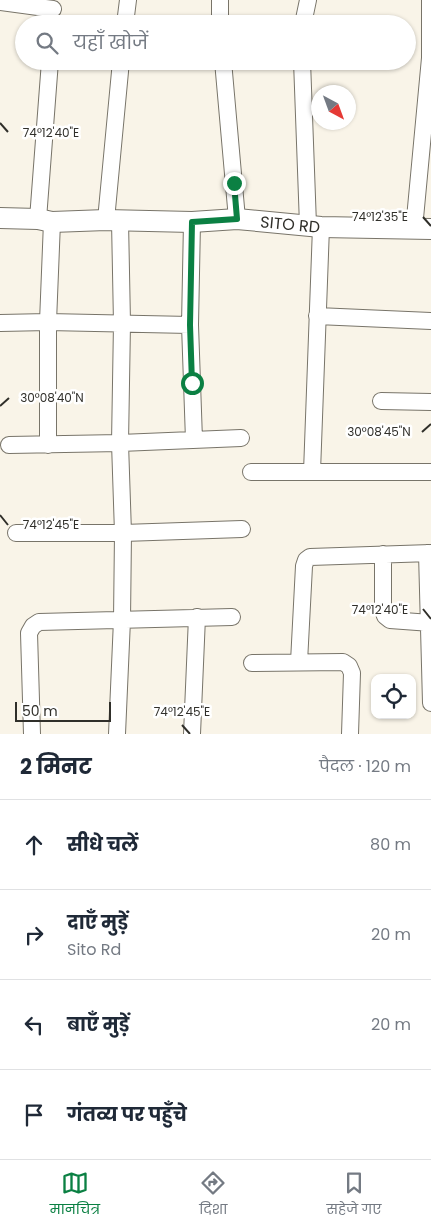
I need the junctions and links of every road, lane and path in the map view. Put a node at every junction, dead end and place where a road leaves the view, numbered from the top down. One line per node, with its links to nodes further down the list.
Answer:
1 (128, 0): 7 (street)
2 (220, 0): 8 (street)
3 (308, 0): 9 (street)
4 (430, 0): 10 (street)
5 (0, 2): 6 (street)
6 (53, 11)
7 (126, 15)
8 (220, 15)
9 (304, 15)
10 (430, 58): 21 (street)
11 (50, 70): 17 (street)
12 (121, 70): 18 (street)
13 (224, 70): 16 (street)
14 (303, 70): 20 (street)
15 (0, 218): 17 (main road, SITO RD)
16 (237, 219): 19 (main road, SITO RD); 20 (main road, SITO RD)
17 (45, 220): 18 (main road, SITO RD); 24 (street)
18 (113, 221): 19 (main road, SITO RD); 26 (street)
19 (192, 222): 27 (street)
20 (315, 226): 21 (main road, SITO RD); 22 (street)
21 (422, 229)
22 (317, 316): 23 (street); 36 (street)
23 (431, 321)
24 (48, 322): 25 (street); 26 (street); 34 (street)
25 (0, 323)
26 (122, 323): 27 (street); 32 (street)
27 (190, 325): 31 (street)
28 (381, 401): 29 (street)
29 (431, 402)
30 (241, 438): 31 (street)
31 (194, 440): 32 (street)
32 (120, 443): 34 (street); 40 (street)
33 (9, 445): 34 (street)
34 (48, 445)
35 (251, 472): 36 (street)
36 (312, 472): 37 (street)
37 (431, 472)
38 (242, 529): 40 (street)
39 (16, 533): 40 (street)
40 (123, 533): 45 (street)
41 (429, 553): 42 (street); 46 (street)
42 (382, 554): 46 (street); 47 (street)
43 (197, 617): 44 (street); 45 (street); 52 (street)
44 (232, 617)
45 (122, 620): 50 (street); 51 (street)
46 (430, 623): 49 (street)
47 (299, 662): 48 (street); 53 (street)
48 (252, 663)
49 (431, 703)
50 (32, 734)
51 (117, 734)
52 (192, 734)
53 (350, 734)

